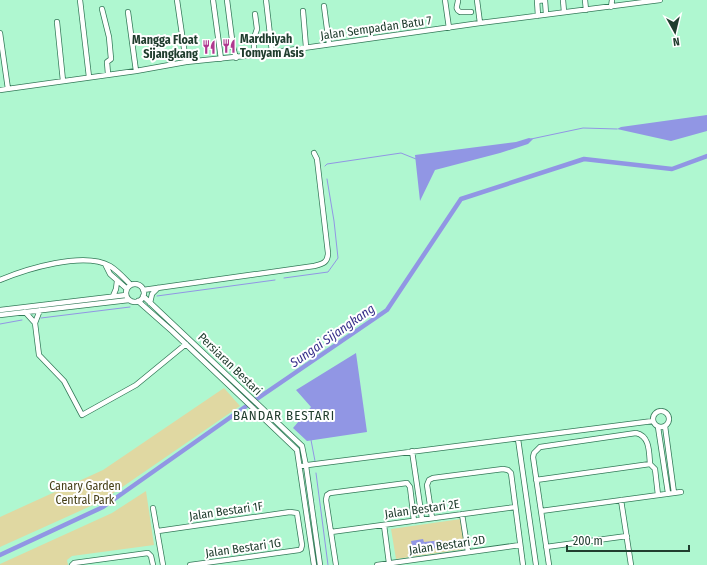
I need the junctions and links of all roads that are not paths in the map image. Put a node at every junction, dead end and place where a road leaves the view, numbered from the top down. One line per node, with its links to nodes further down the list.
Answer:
1 (80, 0): 40 (street)
2 (178, 0): 37 (street)
3 (213, 0): 36 (street)
4 (227, 0): 35 (street)
5 (266, 0): 33 (street)
6 (445, 0): 29 (street)
7 (458, 0): 22 (street)
8 (477, 0): 28 (street)
9 (563, 0): 23 (street)
10 (585, 0): 19 (street)
11 (612, 0): 17 (street)
12 (657, 0): 13 (street, Jalan Sempadan Batu 7); 15 (street, Jalan Sempadan Batu 7)
13 (660, 0)
14 (537, 1): 25 (street); 26 (street)
15 (634, 2): 17 (street, Jalan Sempadan Batu 7)
16 (324, 6): 31 (street)
17 (611, 7): 19 (street, Jalan Sempadan Batu 7)
18 (102, 9): 39 (street)
19 (586, 10): 23 (street, Jalan Sempadan Batu 7)
20 (303, 11): 32 (street)
21 (128, 12): 38 (street)
22 (471, 12)
23 (564, 12): 25 (street, Jalan Sempadan Batu 7)
24 (255, 14): 34 (street)
25 (546, 14): 26 (street, Jalan Sempadan Batu 7)
26 (538, 16): 28 (street, Jalan Sempadan Batu 7)
27 (57, 22): 41 (street)
28 (480, 23): 29 (street, Jalan Sempadan Batu 7)
29 (449, 28): 31 (street, Jalan Sempadan Batu 7)
30 (0, 33): 42 (street)
31 (329, 44): 32 (street, Jalan Sempadan Batu 7)
32 (306, 47): 33 (street, Jalan Sempadan Batu 7)
33 (272, 52): 34 (street, Jalan Sempadan Batu 7)
34 (254, 55): 35 (street, Jalan Sempadan Batu 7)
35 (236, 58): 36 (street, Jalan Sempadan Batu 7)
36 (221, 59): 37 (street, Jalan Sempadan Batu 7)
37 (186, 62): 38 (street, Jalan Sempadan Batu 7)
38 (136, 71): 39 (street, Jalan Sempadan Batu 7)
39 (108, 74): 40 (street, Jalan Sempadan Batu 7)
40 (89, 77): 41 (street, Jalan Sempadan Batu 7)
41 (63, 81): 42 (street, Jalan Sempadan Batu 7)
42 (8, 89): 43 (street, Jalan Sempadan Batu 7)
43 (0, 90)
44 (314, 153): 49 (street)
45 (105, 264): 46 (street); 47 (street); 48 (street)
46 (0, 280)
47 (117, 280): 50 (street); 53 (street)
48 (131, 285): 50 (street); 51 (street)
49 (158, 288): 51 (street); 57 (street)
50 (127, 289): 52 (street)
51 (143, 290): 54 (street)
52 (126, 295): 53 (street); 55 (street)
53 (113, 296): 58 (street)
54 (143, 296): 56 (street); 57 (street, Persiaran Bestari)
55 (129, 300): 56 (street); 59 (street)
56 (138, 302): 63 (street, Persiaran Bestari)
57 (150, 303): 71 (street, Persiaran Bestari)
58 (0, 310)
59 (40, 310): 60 (street); 62 (street)
60 (25, 312): 61 (street); 62 (street)
61 (0, 315)
62 (35, 323): 63 (street)
63 (186, 344): 70 (street, Persiaran Bestari)
64 (653, 421): 65 (street); 66 (street); 67 (street)
65 (665, 426): 66 (street); 75 (street)
66 (658, 427): 74 (street)
67 (518, 439): 68 (street); 103 (street)
68 (412, 451): 71 (street); 83 (street)
69 (650, 464): 72 (street); 72 (street); 76 (street)
70 (300, 466): 71 (street); 98 (street, Persiaran Bestari)
71 (306, 466): 99 (street, Persiaran Bestari)
72 (536, 480): 80 (street)
73 (682, 492): 75 (street)
74 (668, 493): 75 (street); 76 (street)
75 (674, 493)
76 (658, 495): 77 (street)
77 (621, 500): 80 (street); 88 (street)
78 (515, 507): 81 (street, Jalan Bestari 2E); 82 (street); 89 (street)
79 (153, 508): 86 (street)
80 (541, 511): 90 (street)
81 (462, 514): 82 (street, Jalan Bestari 2E); 92 (street)
82 (432, 518): 83 (street, Jalan Bestari 2E)
83 (422, 520): 84 (street, Jalan Bestari 2E)
84 (414, 521): 85 (street, Jalan Bestari 2E); 87 (street)
85 (384, 525): 87 (street, Jalan Bestari 2E); 93 (street)
86 (158, 531): 91 (street, Jalan Bestari 1F); 96 (street)
87 (331, 532): 100 (street)
88 (627, 536): 90 (street); 105 (street)
89 (520, 545): 92 (street, Jalan Bestari 2D); 102 (street)
90 (546, 547): 104 (street)
91 (299, 550): 97 (street, Jalan Bestari 1G)
92 (468, 552): 93 (street, Jalan Bestari 2D)
93 (389, 563): 101 (street, Jalan Bestari 2D)
94 (72, 565): 95 (street)
95 (153, 565)
96 (163, 565)
97 (190, 565)
98 (314, 565)
99 (320, 565)
100 (336, 565)
101 (377, 565)
102 (523, 565)
103 (536, 565)
104 (549, 565)
105 (631, 565)

